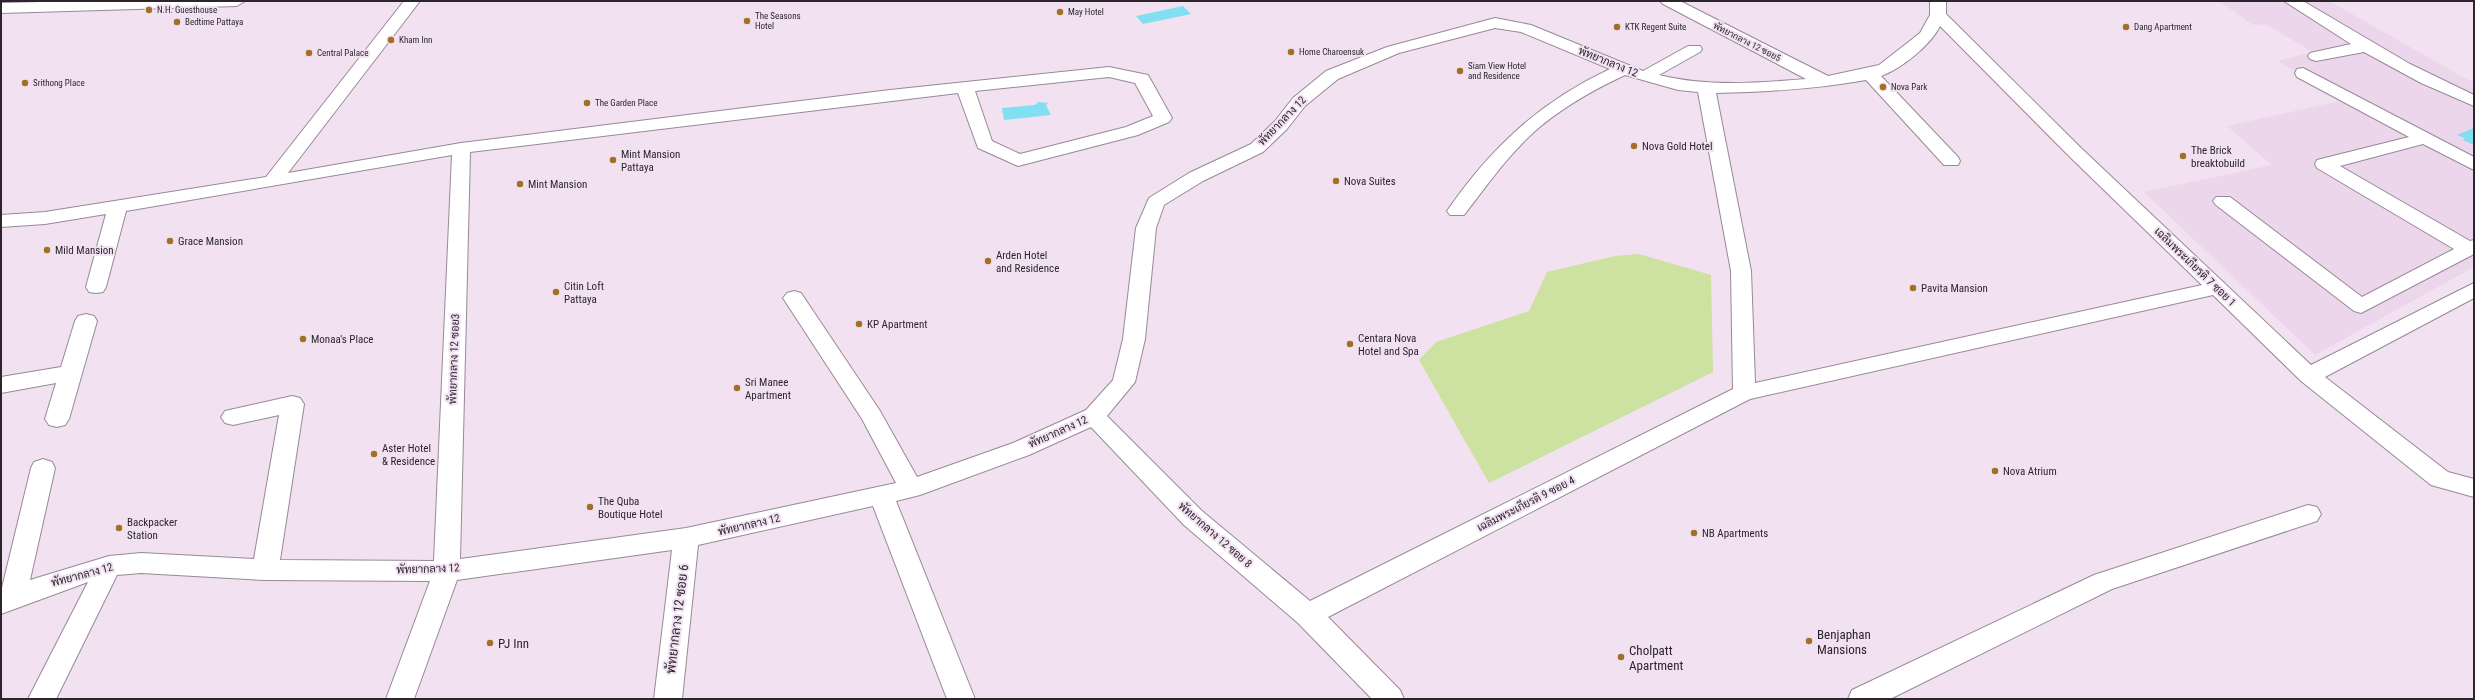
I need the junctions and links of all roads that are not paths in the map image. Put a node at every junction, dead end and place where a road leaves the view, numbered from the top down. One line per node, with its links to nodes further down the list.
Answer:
1 (238, 1): 5 (street)
2 (412, 1): 22 (street)
3 (1668, 1): 14 (street, พัทยากลาง 12 ซอย5)
4 (2292, 1): 7 (street)
5 (1, 8)
6 (1938, 8): 12 (street, พัทยากลาง 12); 29 (street, เฉลิมพระเกียรติ 7 ซอย 1)
7 (2367, 46): 9 (street); 17 (street)
8 (1694, 49): 13 (street)
9 (2316, 56)
10 (1624, 69): 13 (street, พัทยากลาง 12); 25 (street); 38 (street, พัทยากลาง 12)
11 (2303, 73): 18 (street)
12 (1870, 74): 14 (street, พัทยากลาง 12); 20 (street)
13 (1644, 77): 16 (street, พัทยากลาง 12)
14 (1826, 82): 16 (street, พัทยากลาง 12)
15 (965, 87): 15 (street); 19 (street)
16 (1706, 88): 36 (street)
17 (2474, 101)
18 (2426, 138): 21 (street); 27 (street)
19 (461, 148): 22 (street); 48 (street, พัทยากลาง 12 ซอย3)
20 (1951, 160)
21 (2474, 164)
22 (272, 182): 24 (street)
23 (2223, 201): 27 (street)
24 (118, 206): 26 (street); 28 (street)
25 (1457, 211)
26 (1, 221)
27 (2471, 248)
28 (96, 287)
29 (2218, 288): 34 (street, เฉลิมพระเกียรติ 7 ซอย 1); 36 (street, เฉลิมพระเกียรติ 9 ซอย 4)
30 (2470, 296): 34 (street)
31 (794, 298): 42 (street)
32 (86, 320): 33 (street)
33 (69, 373): 35 (street); 39 (street)
34 (2308, 376): 41 (street, เฉลิมพระเกียรติ 7 ซอย 1)
35 (1, 385)
36 (1744, 393): 50 (street, เฉลิมพระเกียรติ 9 ซอย 4)
37 (234, 416): 47 (street)
38 (1094, 416): 42 (street, พัทยากลาง 12); 50 (street, พัทยากลาง 12 ซอย 8)
39 (56, 419)
40 (43, 468): 49 (street)
41 (2474, 488)
42 (911, 489): 43 (street, พัทยากลาง 12)
43 (881, 495): 45 (street, พัทยากลาง 12); 54 (street)
44 (2308, 514): 56 (street)
45 (686, 538): 48 (street, พัทยากลาง 12); 53 (street, พัทยากลาง 12 ซอย 6)
46 (109, 566): 47 (street, พัทยากลาง 12); 49 (street, พัทยากลาง 12); 51 (street)
47 (265, 570): 48 (street, พัทยากลาง 12)
48 (448, 570): 52 (street, พัทยากลาง 12 ซอย3)
49 (7, 601)
50 (1308, 615): 55 (street, พัทยากลาง 12 ซอย 8)
51 (42, 699)
52 (400, 699)
53 (668, 699)
54 (961, 699)
55 (1390, 699)
56 (1862, 699)

